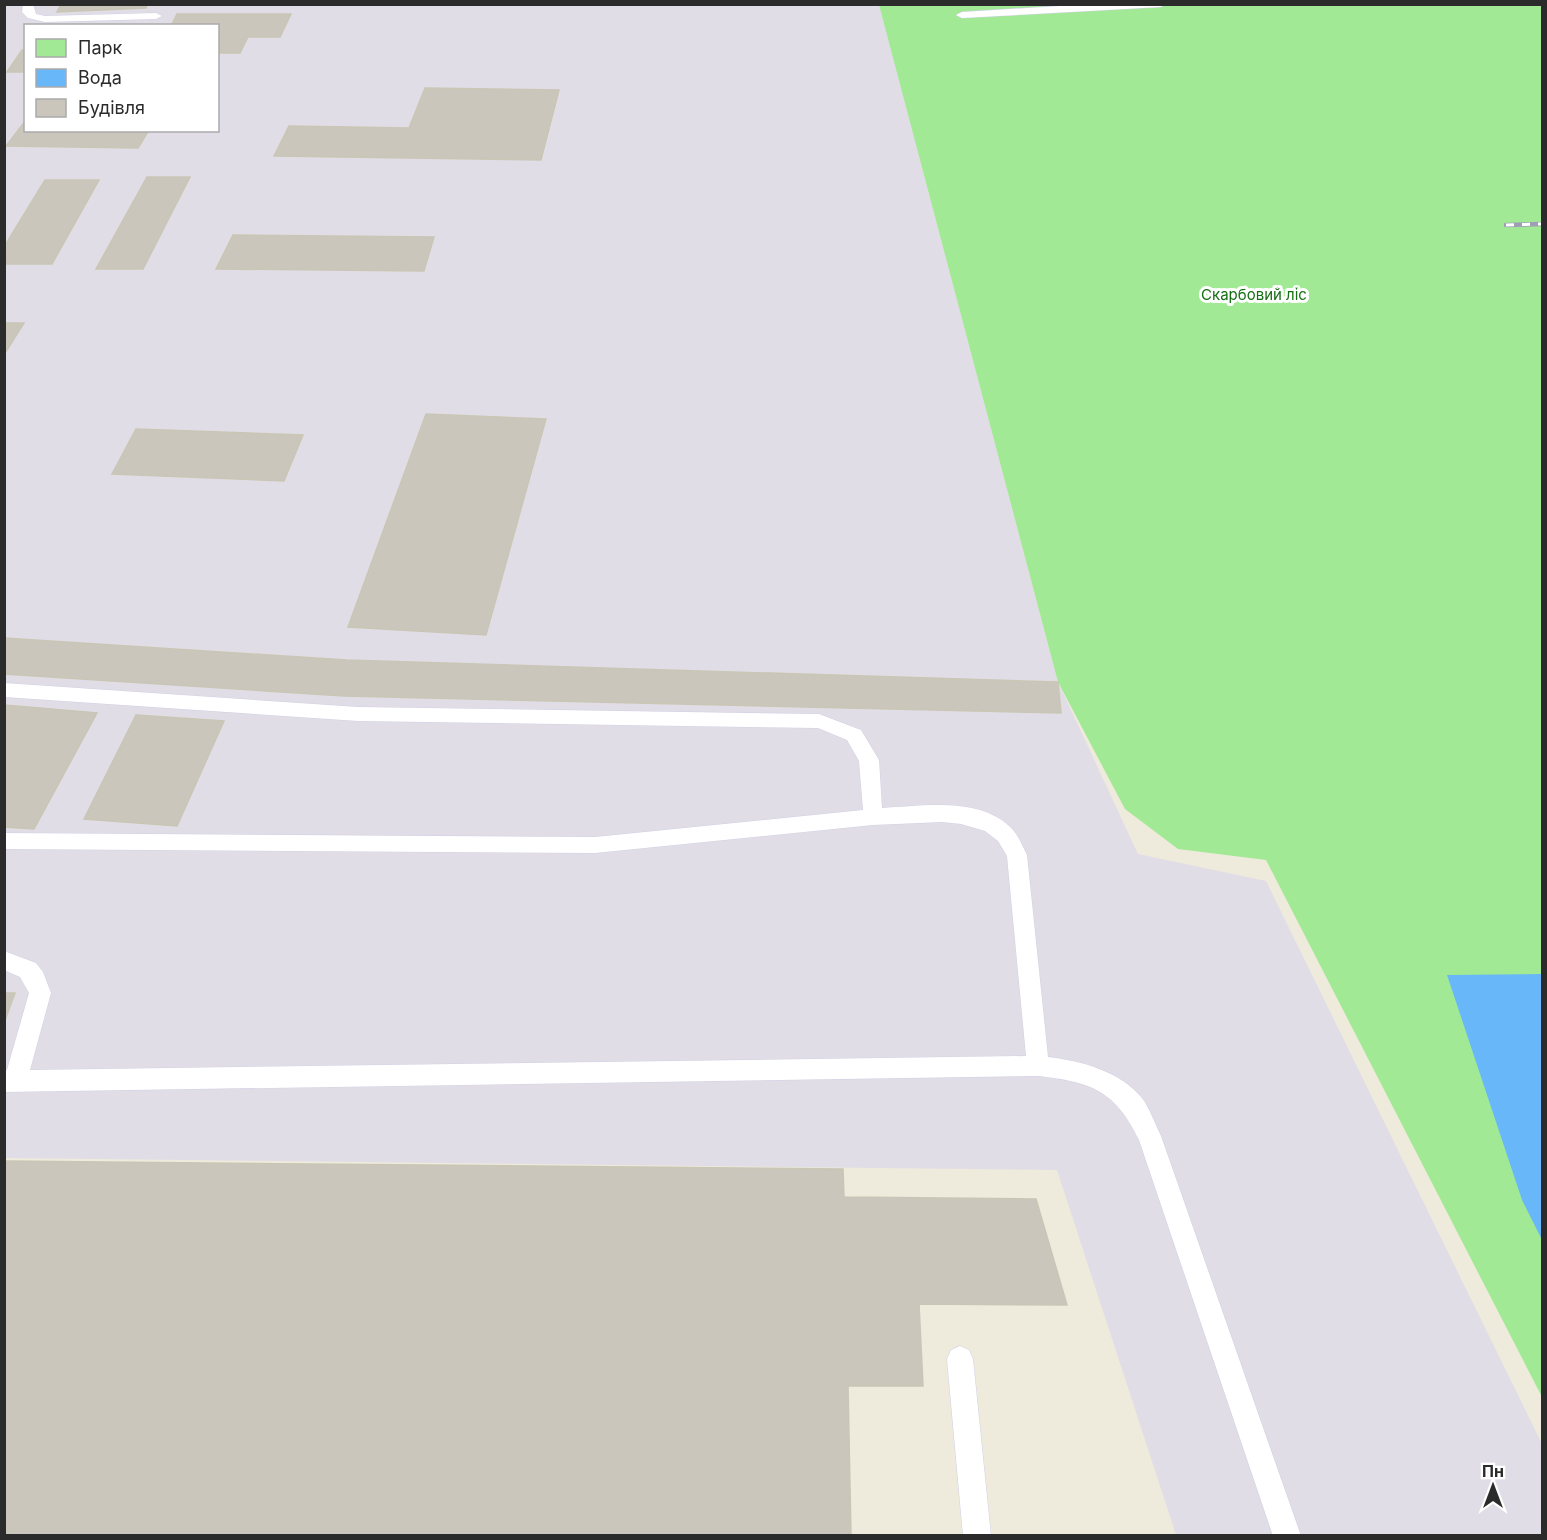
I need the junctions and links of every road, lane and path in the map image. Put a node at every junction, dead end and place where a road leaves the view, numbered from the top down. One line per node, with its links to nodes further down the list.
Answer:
1 (28, 4): 5 (lane)
2 (161, 4): 5 (lane)
3 (1161, 4): 4 (lane)
4 (962, 15)
5 (155, 21)
6 (4, 690): 7 (lane)
7 (873, 817): 8 (lane); 10 (lane)
8 (4, 841)
9 (4, 960): 11 (lane)
10 (1038, 1066): 11 (lane); 14 (lane)
11 (10, 1081)
12 (960, 1359): 13 (lane)
13 (977, 1536)
14 (1287, 1536)

